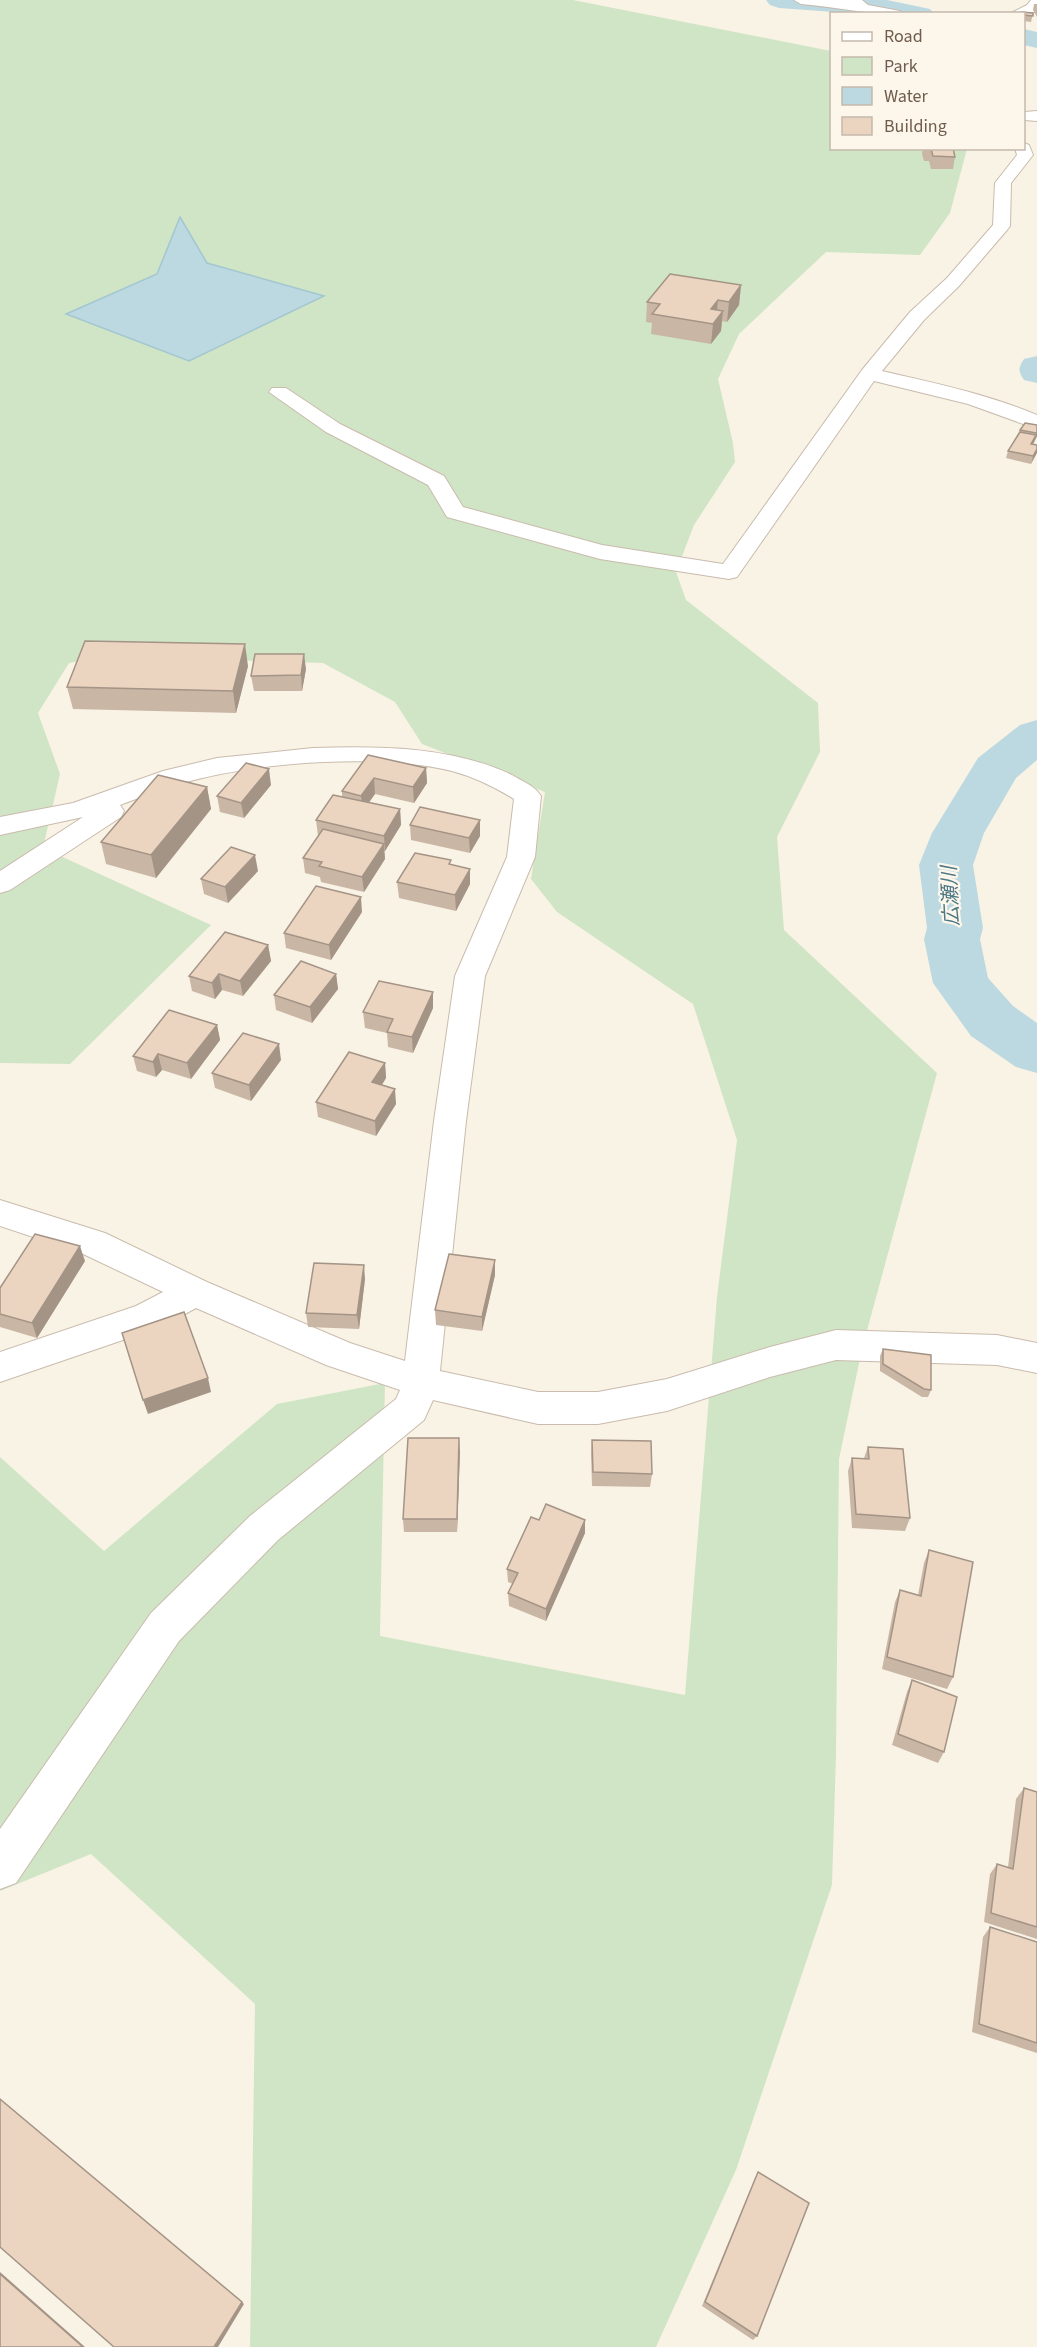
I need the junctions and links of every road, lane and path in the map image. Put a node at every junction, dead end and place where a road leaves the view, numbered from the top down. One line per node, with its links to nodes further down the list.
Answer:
1 (801, 0): 3 (street)
2 (1037, 1): 5 (street)
3 (857, 2): 4 (street)
4 (885, 12)
5 (1021, 12)
6 (1024, 150): 7 (street)
7 (869, 374): 8 (street); 9 (street)
8 (279, 392)
9 (1037, 423)
10 (156, 782): 11 (street); 12 (street); 17 (street)
11 (0, 826)
12 (0, 884)
13 (0, 1213): 14 (street)
14 (195, 1292): 16 (street); 17 (street)
15 (1037, 1358): 17 (street)
16 (0, 1367)
17 (421, 1382): 18 (street)
18 (0, 1867)

